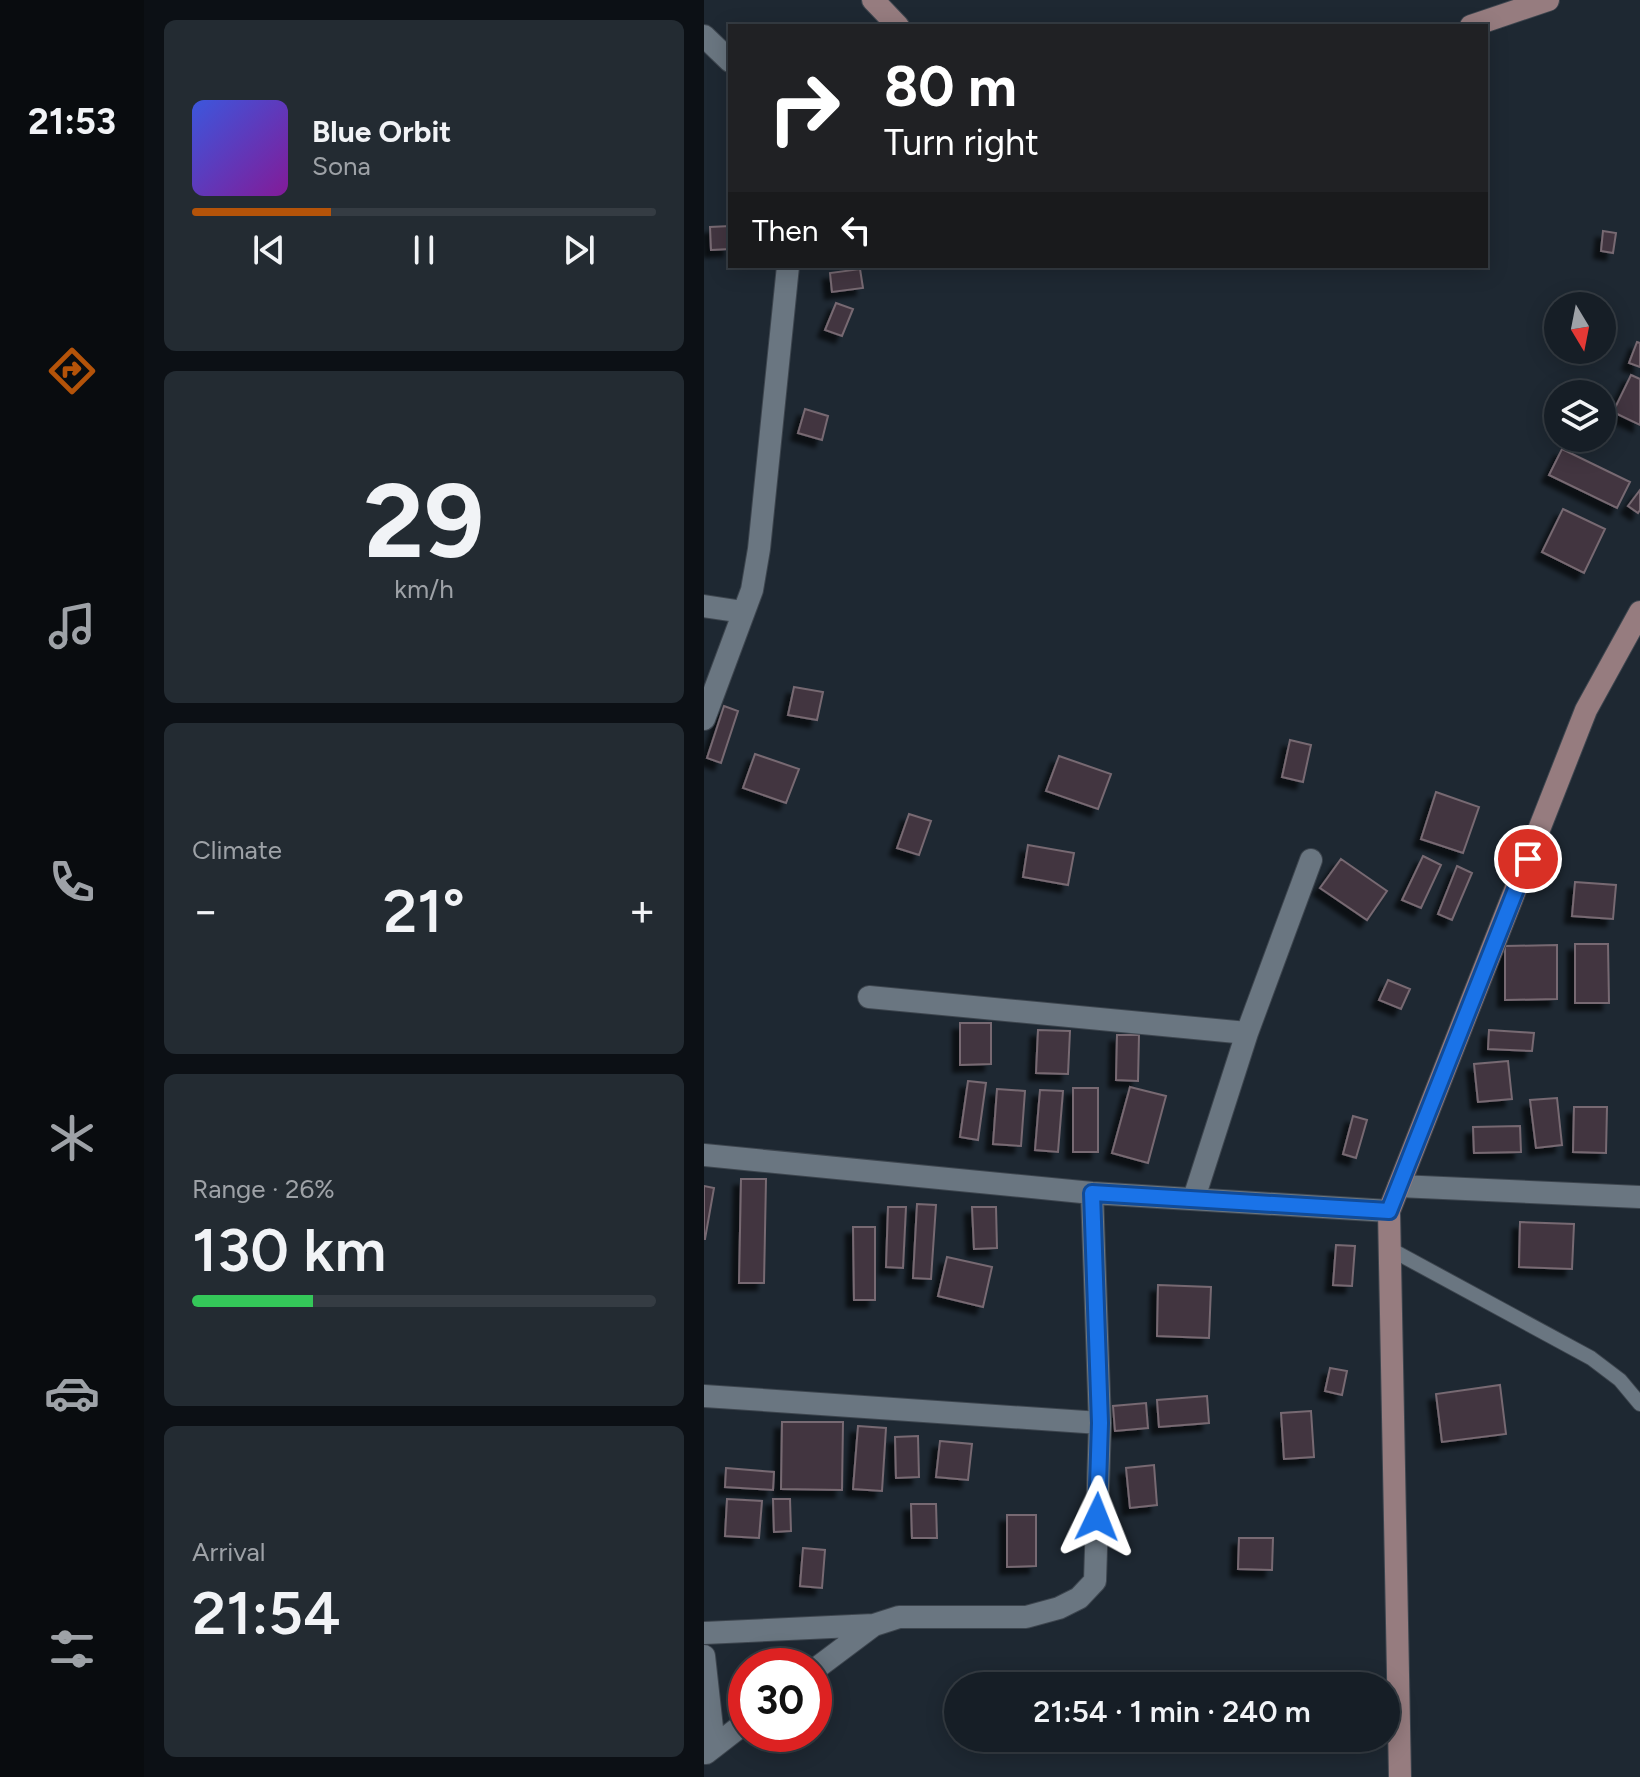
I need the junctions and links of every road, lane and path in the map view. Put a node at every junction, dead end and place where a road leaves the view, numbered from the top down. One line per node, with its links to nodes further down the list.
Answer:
1 (873, 0): 3 (main road)
2 (1548, 0): 4 (main road)
3 (896, 24)
4 (1477, 24)
5 (704, 36): 6 (street)
6 (728, 59)
7 (788, 268): 9 (street)
8 (704, 606): 9 (street)
9 (743, 612): 11 (street)
10 (1640, 612): 16 (main road)
11 (704, 719)
12 (1311, 860): 14 (street)
13 (869, 997): 14 (street)
14 (1247, 1033): 19 (street)
15 (704, 1155): 17 (street)
16 (1399, 1186): 18 (street); 20 (main road)
17 (1092, 1193): 19 (street); 24 (street)
18 (1640, 1197)
19 (1194, 1198): 20 (street)
20 (1389, 1211): 21 (main road)
21 (1390, 1249): 23 (lane); 31 (main road)
22 (704, 1396): 24 (street)
23 (1640, 1404)
24 (1100, 1423): 25 (street)
25 (874, 1625): 26 (street); 28 (street)
26 (704, 1633)
27 (704, 1656): 30 (street)
28 (832, 1656)
29 (728, 1736): 30 (street)
30 (709, 1750)
31 (1400, 1777)

